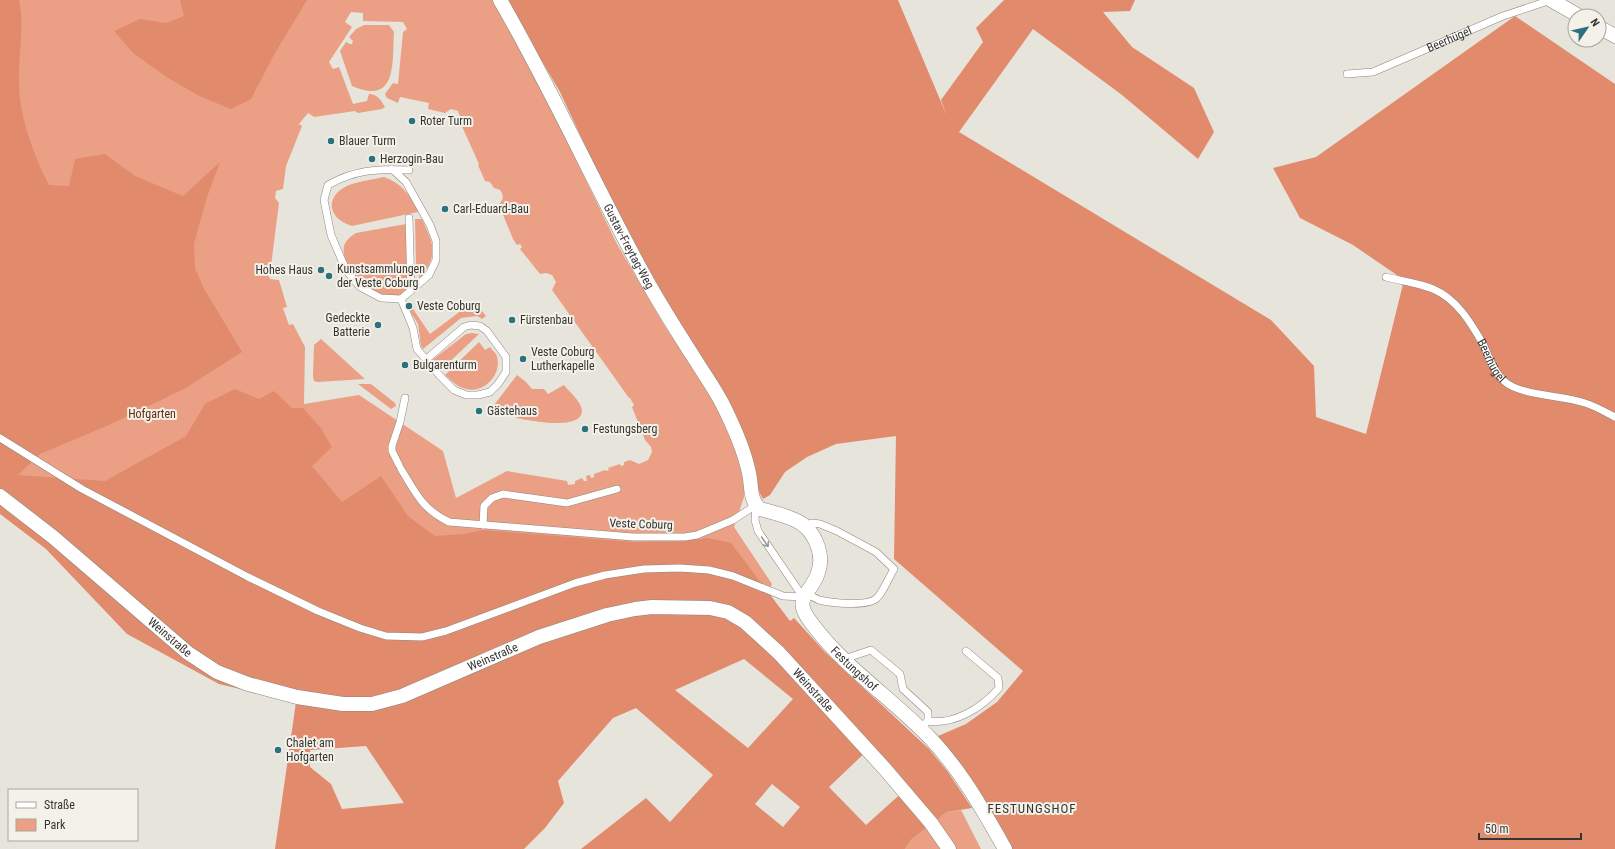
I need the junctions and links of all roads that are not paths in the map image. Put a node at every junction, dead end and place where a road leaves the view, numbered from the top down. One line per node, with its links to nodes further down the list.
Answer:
1 (500, 0): 17 (street, Gustav-Freytag-Weg)
2 (1551, 0): 3 (street, Beerhügel); 4 (lane, Beerhügel)
3 (1567, 9)
4 (1347, 74)
5 (392, 169): 6 (lane); 9 (lane); 10 (lane)
6 (409, 170)
7 (409, 218): 9 (lane)
8 (1386, 278): 13 (lane, Beerhügel)
9 (412, 290): 10 (lane)
10 (401, 299): 11 (lane)
11 (429, 357)
12 (405, 398): 18 (lane, Veste Coburg)
13 (1615, 417)
14 (0, 438): 20 (lane)
15 (617, 489): 18 (lane)
16 (0, 496): 24 (street, Weinstraße)
17 (754, 499): 18 (lane, Veste Coburg); 19 (street); 20 (lane, one-way to 20)
18 (483, 525)
19 (805, 526): 20 (street); 20 (lane)
20 (804, 595): 22 (street, Festungshof)
21 (966, 651): 23 (lane)
22 (844, 659): 23 (street, Festungshof); 23 (lane)
23 (924, 725): 25 (street, Festungshof)
24 (949, 849)
25 (1005, 849)

